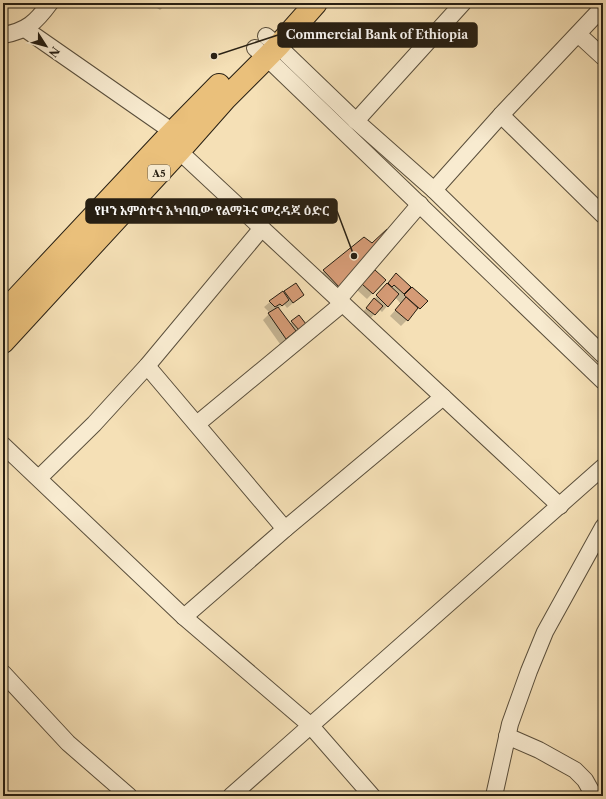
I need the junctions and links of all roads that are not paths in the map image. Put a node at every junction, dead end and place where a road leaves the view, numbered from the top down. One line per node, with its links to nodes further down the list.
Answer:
1 (50, 3): 6 (street)
2 (297, 3): 9 (highway, A5)
3 (316, 3): 9 (highway, A5)
4 (463, 3): 12 (street)
5 (603, 7): 7 (street)
6 (25, 29): 8 (street); 13 (street)
7 (578, 34): 10 (street); 11 (street)
8 (3, 35)
9 (266, 47): 12 (street); 13 (highway, A5); 15 (street)
10 (603, 57)
11 (501, 115): 14 (street); 16 (street)
12 (356, 121): 14 (street)
13 (176, 141): 17 (street); 19 (highway, A5); 20 (highway, A5)
14 (434, 190): 21 (street)
15 (420, 204): 18 (street); 23 (street)
16 (603, 215)
17 (262, 228): 18 (street); 22 (street)
18 (340, 302): 24 (street); 25 (street)
19 (3, 313)
20 (3, 342)
21 (603, 355)
22 (147, 366): 25 (street); 28 (street)
23 (603, 381)
24 (443, 397): 29 (street); 31 (street)
25 (197, 424): 31 (street)
26 (3, 445): 28 (street)
27 (603, 467): 29 (street)
28 (38, 478): 32 (street)
29 (560, 506): 34 (street)
30 (603, 527): 35 (street)
31 (285, 529): 32 (street)
32 (184, 617): 34 (street)
33 (3, 673): 36 (street)
34 (310, 725): 37 (street); 38 (street)
35 (507, 736): 39 (street); 40 (street)
36 (129, 796)
37 (231, 796)
38 (372, 796)
39 (494, 796)
40 (594, 796)

